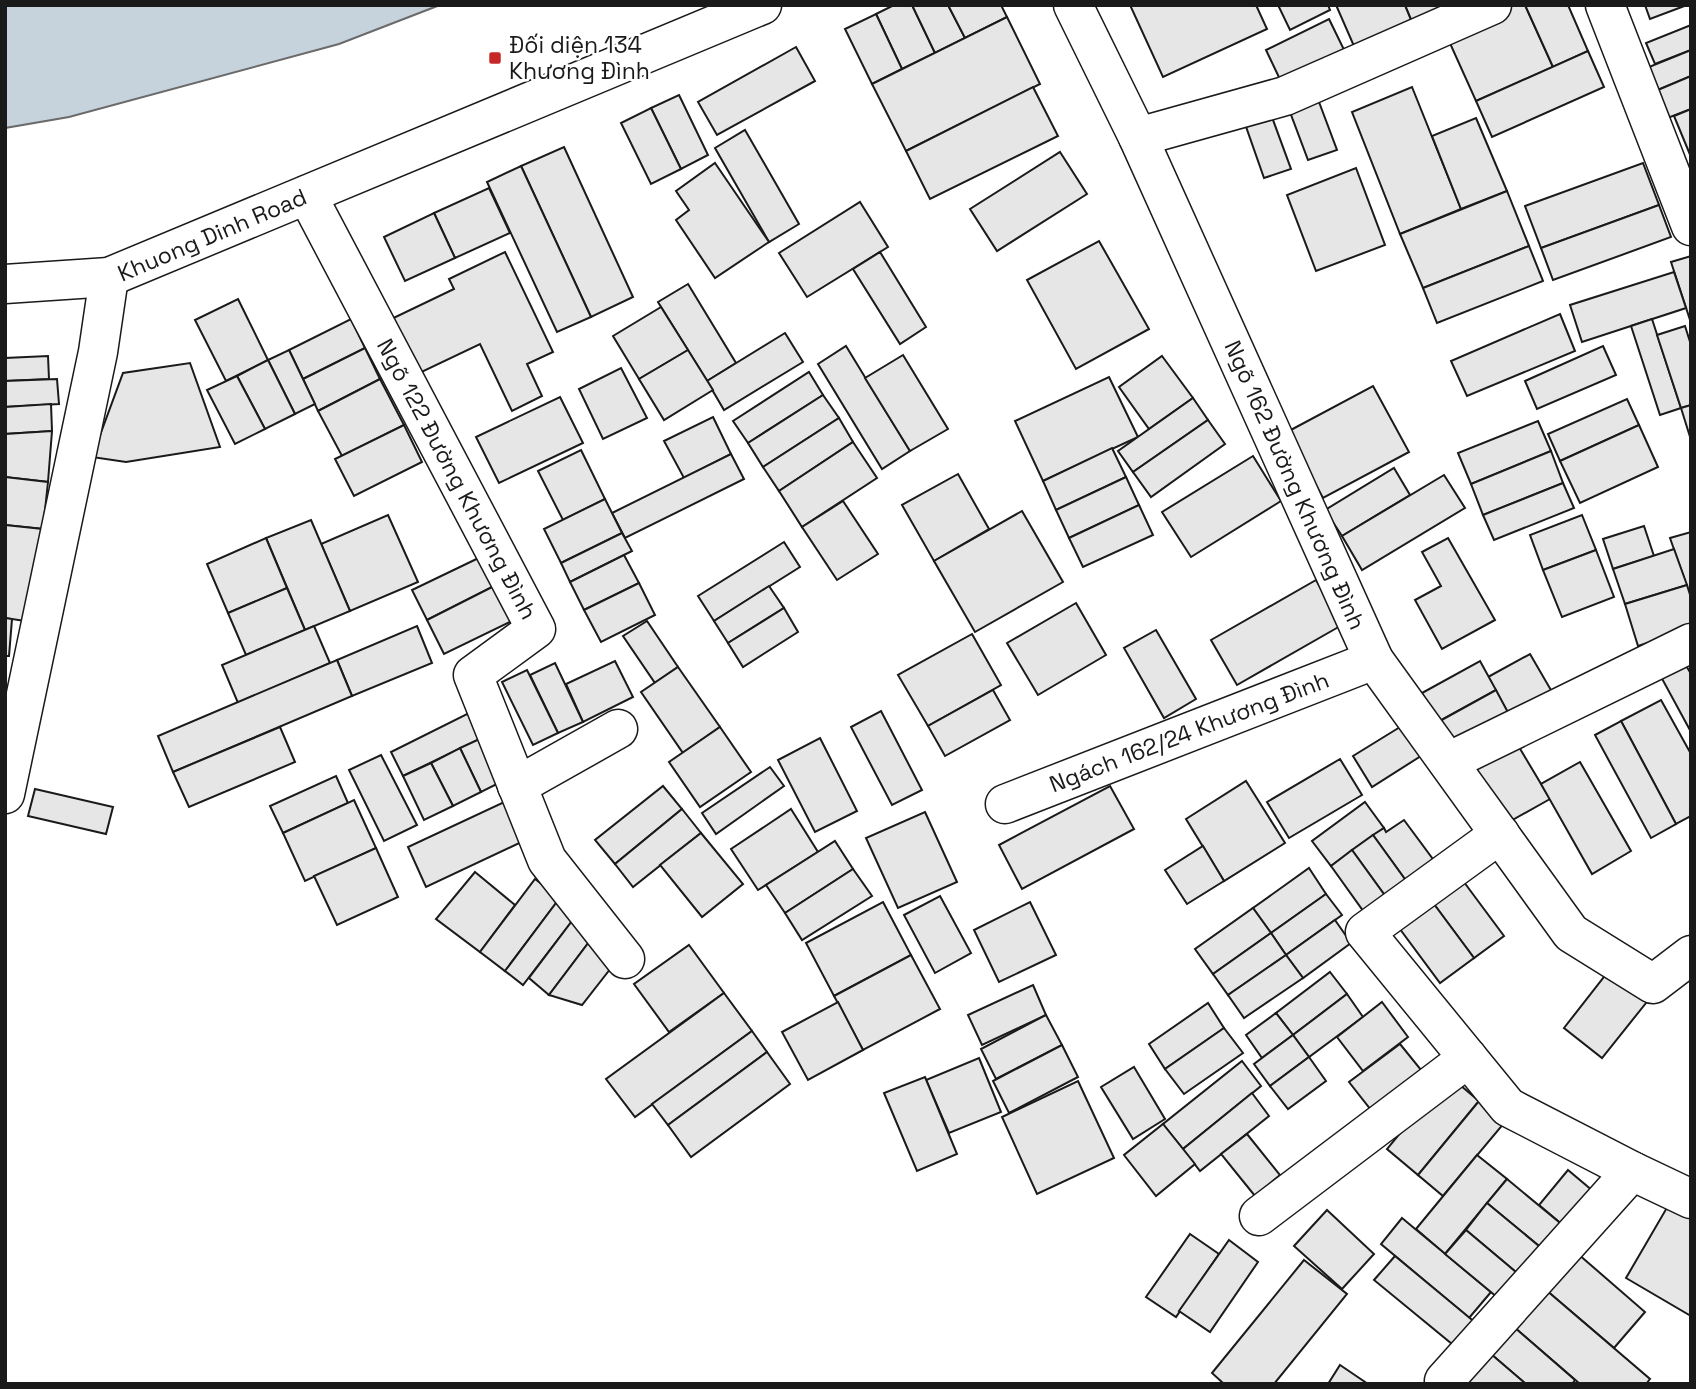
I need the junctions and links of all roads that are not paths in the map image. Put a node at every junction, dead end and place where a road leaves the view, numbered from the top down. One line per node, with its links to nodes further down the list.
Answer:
1 (762, 5): 6 (main road, Khuong Dinh Road)
2 (1073, 5): 5 (main road, Ngõ 162 Đường Khương Đình)
3 (1492, 5): 5 (main road)
4 (1605, 5): 7 (main road)
5 (1138, 137): 11 (main road, Ngõ 162 Đường Khương Đình)
6 (307, 195): 8 (main road, Khuong Dinh Road); 14 (main road, Ngõ 122 Đường Khương Đình)
7 (1691, 226)
8 (109, 277): 9 (main road); 15 (main road, Khuong Dinh Road)
9 (5, 284)
10 (1691, 643): 13 (main road)
11 (1374, 660): 13 (main road, Ngõ 162 Đường Khương Đình); 16 (main road, Ngách 162/24 Khương Đình)
12 (618, 729): 14 (main road)
13 (1448, 762): 17 (main road, Ngõ 162 Đường Khương Đình)
14 (517, 786): 19 (main road, Ngõ 122 Đường Khương Đình)
15 (5, 794)
16 (1004, 804)
17 (1500, 834): 18 (main road, Ngõ 162 Đường Khương Đình); 20 (main road)
18 (1691, 956)
19 (625, 959)
20 (1468, 1058): 21 (main road); 23 (main road)
21 (1632, 1171): 22 (main road); 24 (main road)
22 (1691, 1199)
23 (1259, 1216)
24 (1444, 1381)

